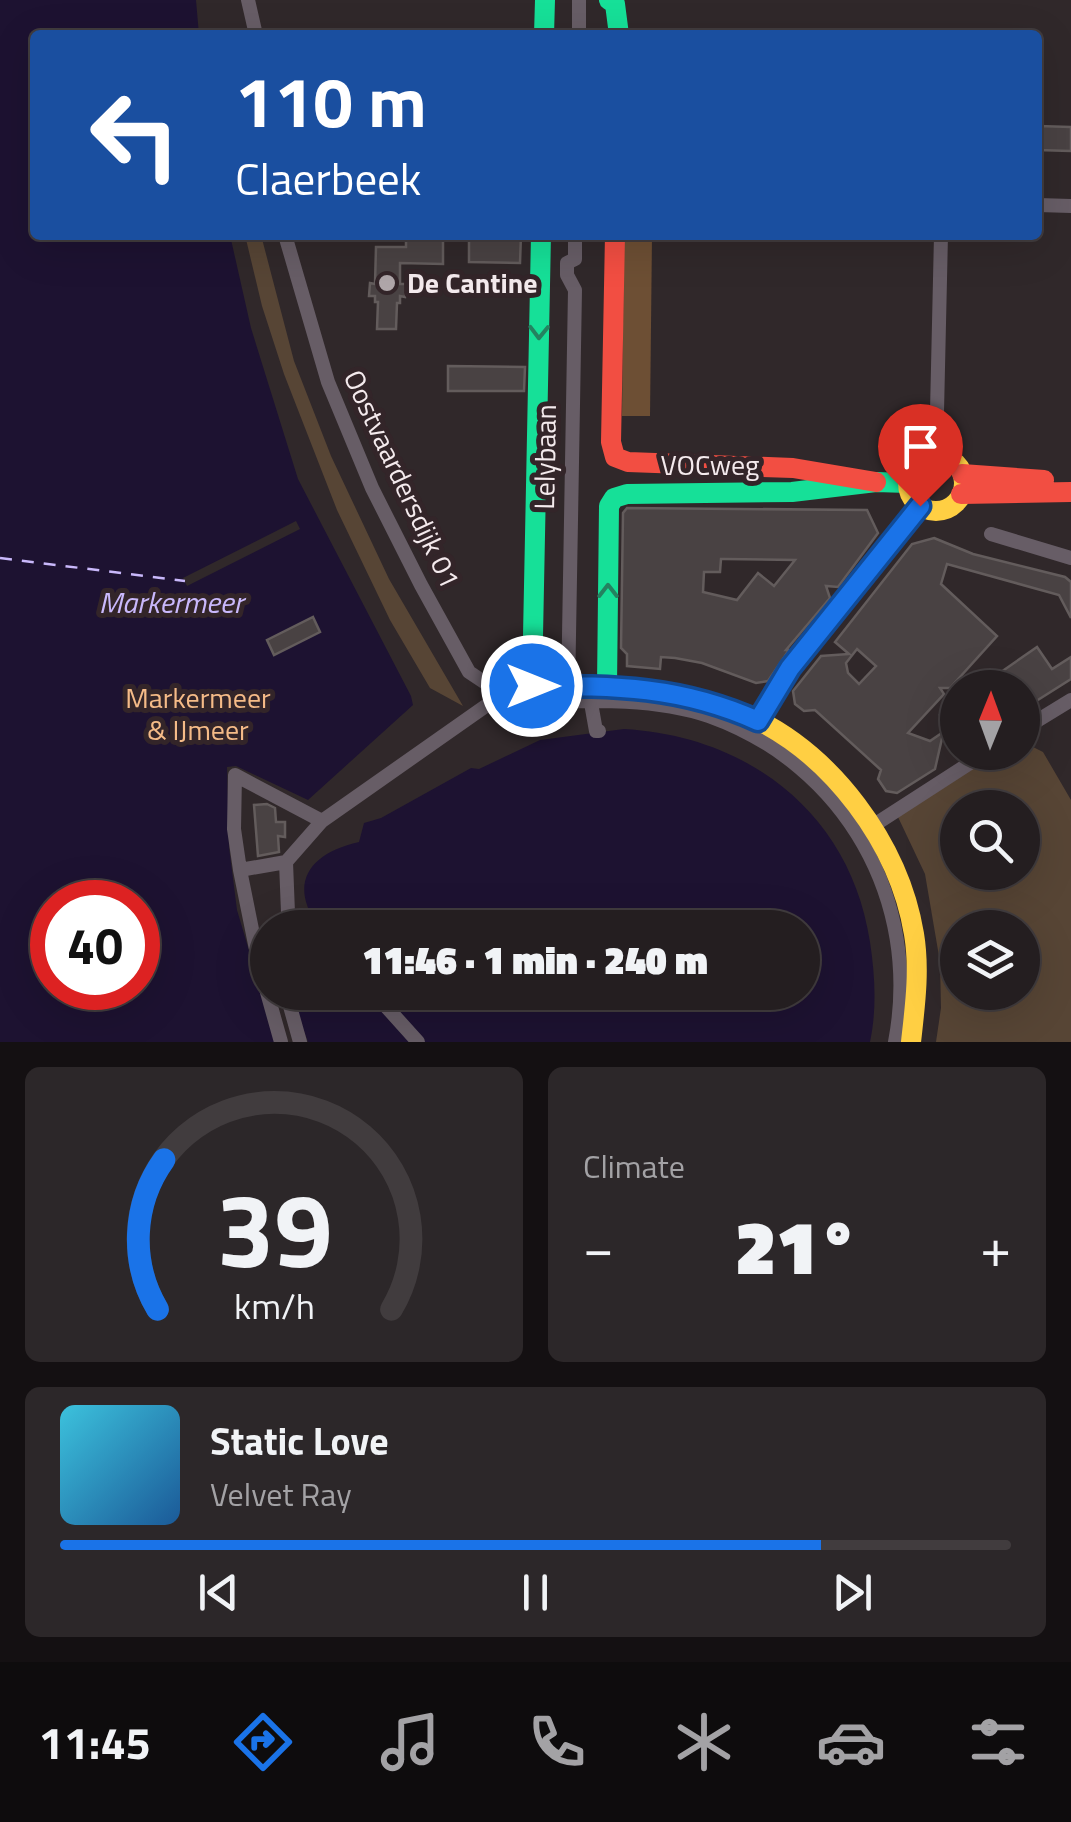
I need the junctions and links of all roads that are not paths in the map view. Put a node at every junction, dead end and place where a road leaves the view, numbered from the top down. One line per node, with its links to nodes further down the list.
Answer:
1 (248, 0): 5 (street)
2 (545, 0): 6 (street)
3 (579, 0): 7 (street)
4 (609, 0): 8 (street)
5 (255, 30)
6 (544, 30)
7 (578, 30)
8 (618, 30)
9 (1042, 205): 10 (street)
10 (1071, 206)
11 (287, 240): 25 (street, Oostvaardersdijk 01)
12 (540, 240): 26 (street, Lelybaan, one-way to 26)
13 (575, 240): 28 (street, Lelybaan)
14 (615, 240): 17 (street, VOCweg)
15 (940, 240): 16 (street)
16 (936, 456): 19 (street); 20 (street)
17 (807, 480): 19 (street, VOCweg); 27 (street, VOCweg, one-way to 17)
18 (1071, 480): 20 (street)
19 (908, 482): 22 (street)
20 (962, 484): 21 (street); 22 (street)
21 (1071, 492)
22 (920, 506): 33 (street)
23 (991, 534): 24 (street)
24 (1071, 558)
25 (490, 686): 26 (street); 31 (street)
26 (532, 686): 28 (street)
27 (607, 686): 28 (street); 33 (street)
28 (569, 694): 30 (street); 31 (street)
29 (1071, 700): 32 (street)
30 (592, 702): 34 (street); 46 (street)
31 (490, 703): 36 (street)
32 (1040, 719)
33 (758, 721): 37 (street)
34 (595, 732)
35 (959, 770): 37 (street)
36 (322, 822): 38 (street); 39 (street)
37 (871, 827): 47 (street)
38 (286, 862): 39 (street); 40 (street)
39 (240, 870): 43 (street)
40 (287, 910)
41 (291, 1010): 44 (street)
42 (389, 1010): 45 (street)
43 (282, 1042)
44 (300, 1042)
45 (418, 1042)
46 (895, 1042)
47 (910, 1042)

